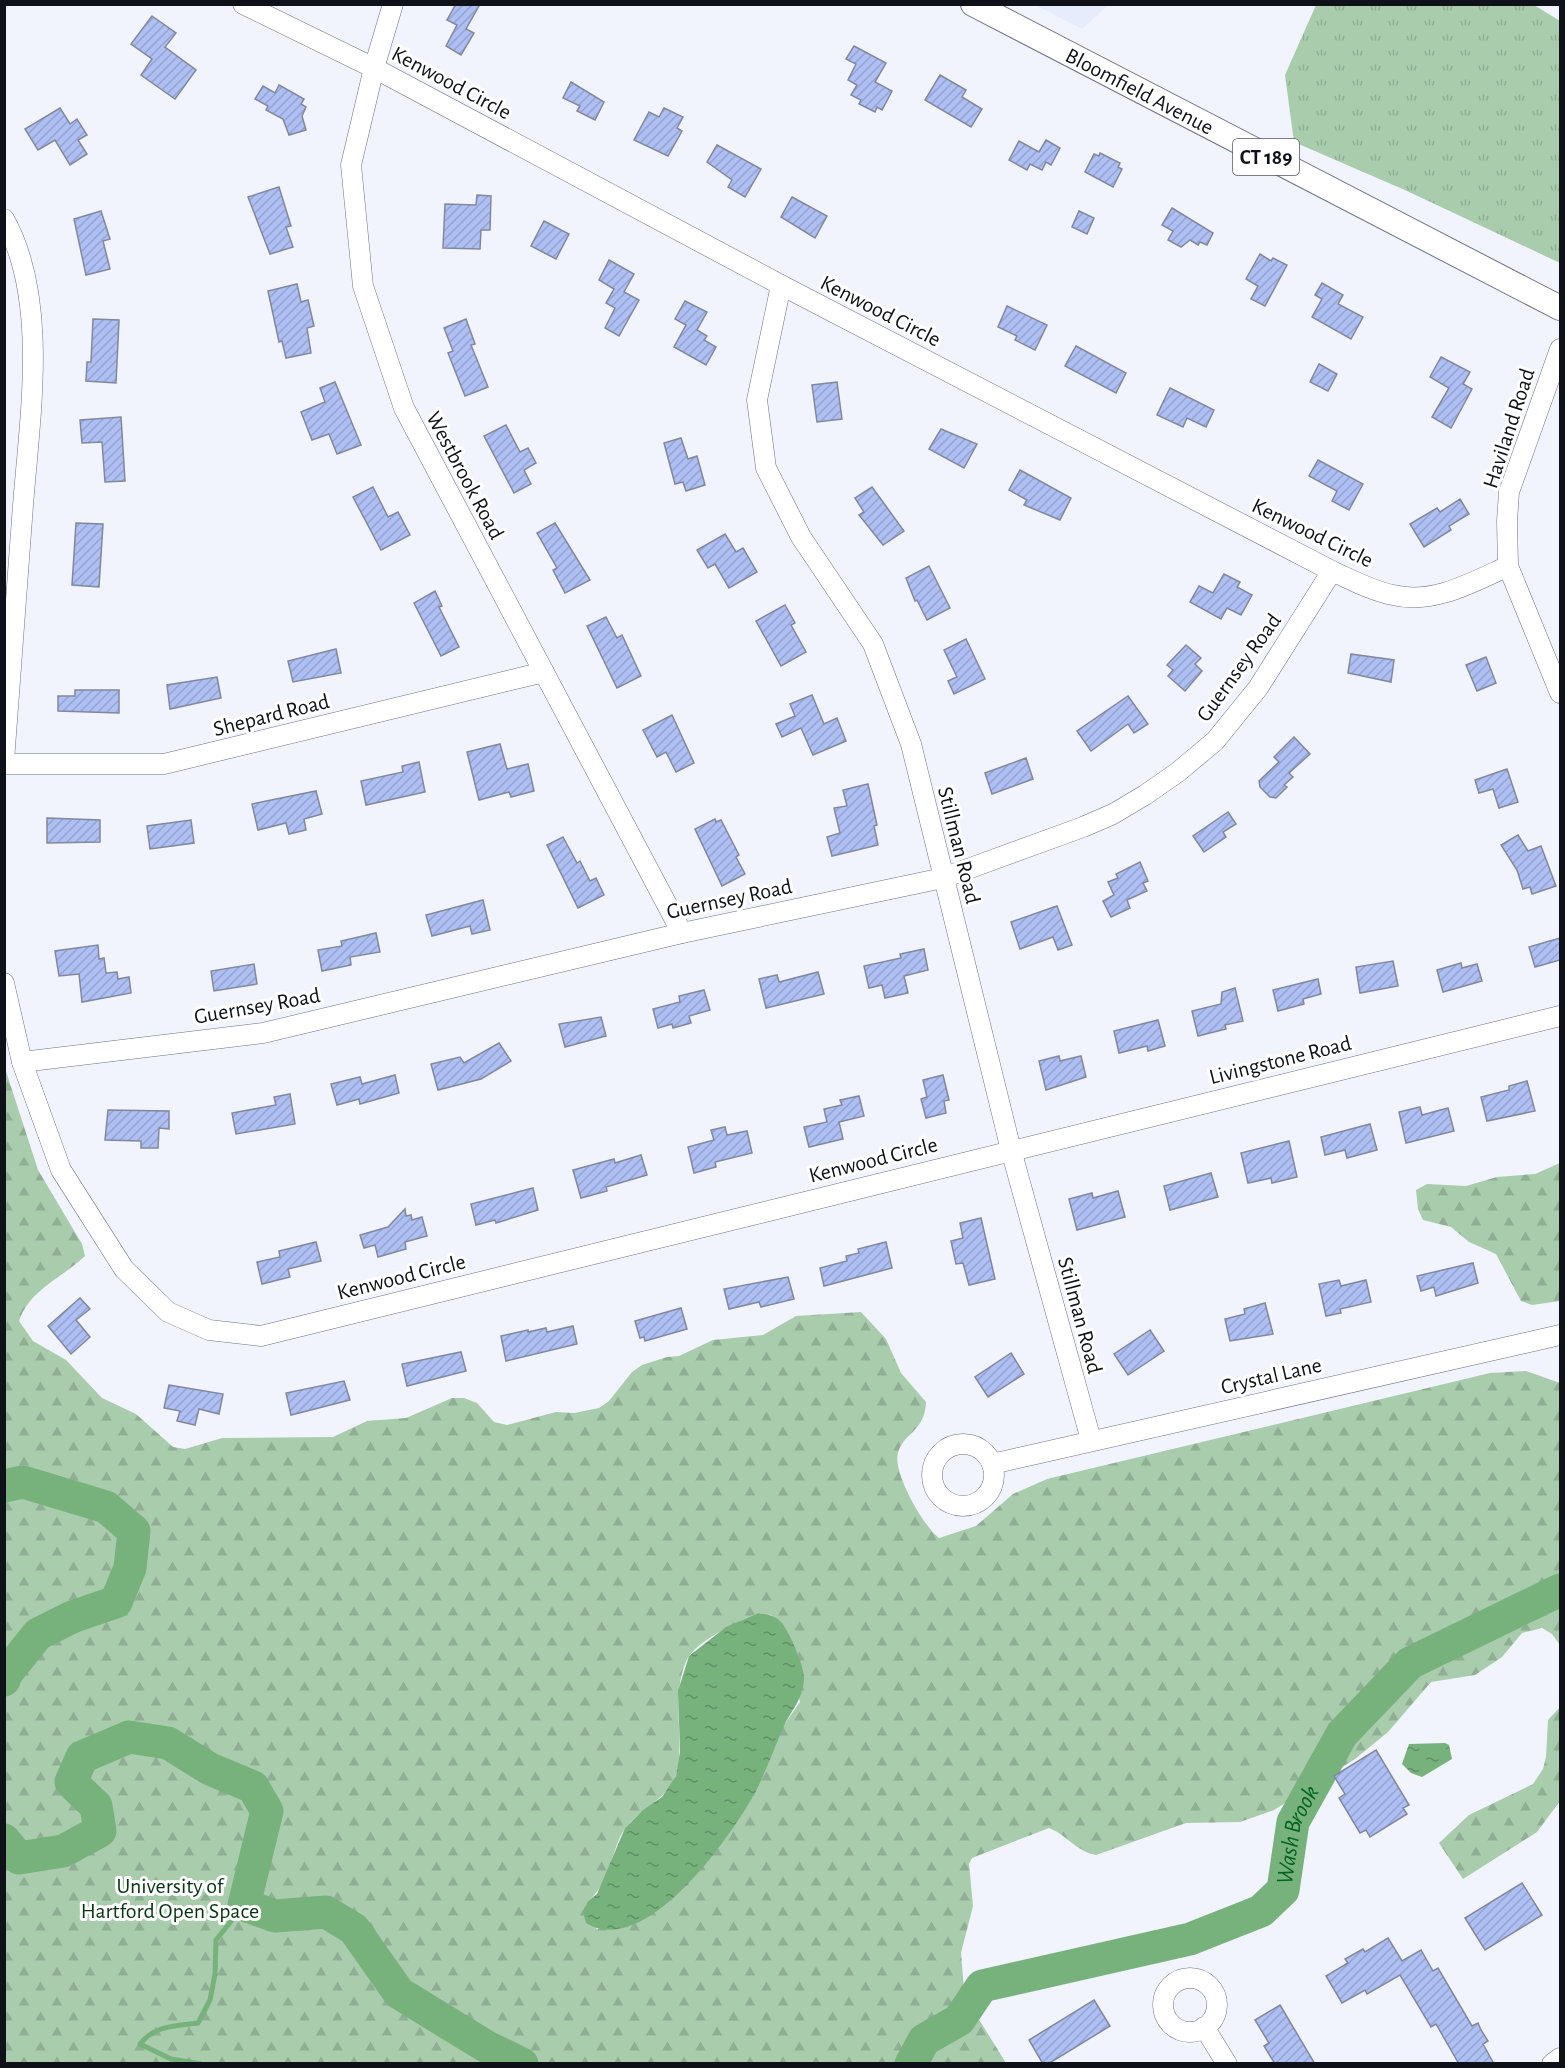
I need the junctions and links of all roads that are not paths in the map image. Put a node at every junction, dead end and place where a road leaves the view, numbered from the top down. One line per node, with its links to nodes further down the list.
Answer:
1 (243, 4): 4 (street, Kenwood Circle)
2 (393, 4): 4 (street, Westbrook Road)
3 (973, 4): 7 (main road, Bloomfield Avenue / CT 189)
4 (374, 68): 6 (street, Kenwood Circle); 11 (street, Westbrook Road)
5 (4, 219): 13 (street)
6 (781, 285): 10 (street, Kenwood Circle); 14 (street, Stillman Road)
7 (1560, 308)
8 (1560, 349): 9 (street, Haviland Road)
9 (1508, 566): 10 (street, Kenwood Circle); 12 (street, Haviland Road)
10 (1332, 572): 14 (street, Guernsey Road)
11 (543, 672): 13 (street, Shepard Road); 15 (street, Westbrook Road)
12 (1560, 693)
13 (4, 762)
14 (943, 878): 15 (street, Guernsey Road); 19 (street, Stillman Road)
15 (682, 933): 18 (street, Guernsey Road)
16 (4, 983): 18 (street, Kenwood Circle)
17 (1560, 1016): 19 (street, Livingstone Road)
18 (22, 1062): 19 (street, Kenwood Circle)
19 (1011, 1150): 21 (street, Stillman Road)
20 (1560, 1335): 21 (street, Crystal Lane)
21 (1090, 1440): 22 (street, Crystal Lane)
22 (992, 1464)
23 (1204, 2027): 25 (street)
24 (1560, 2058): 26 (street)
25 (1227, 2064)
26 (1552, 2064)

